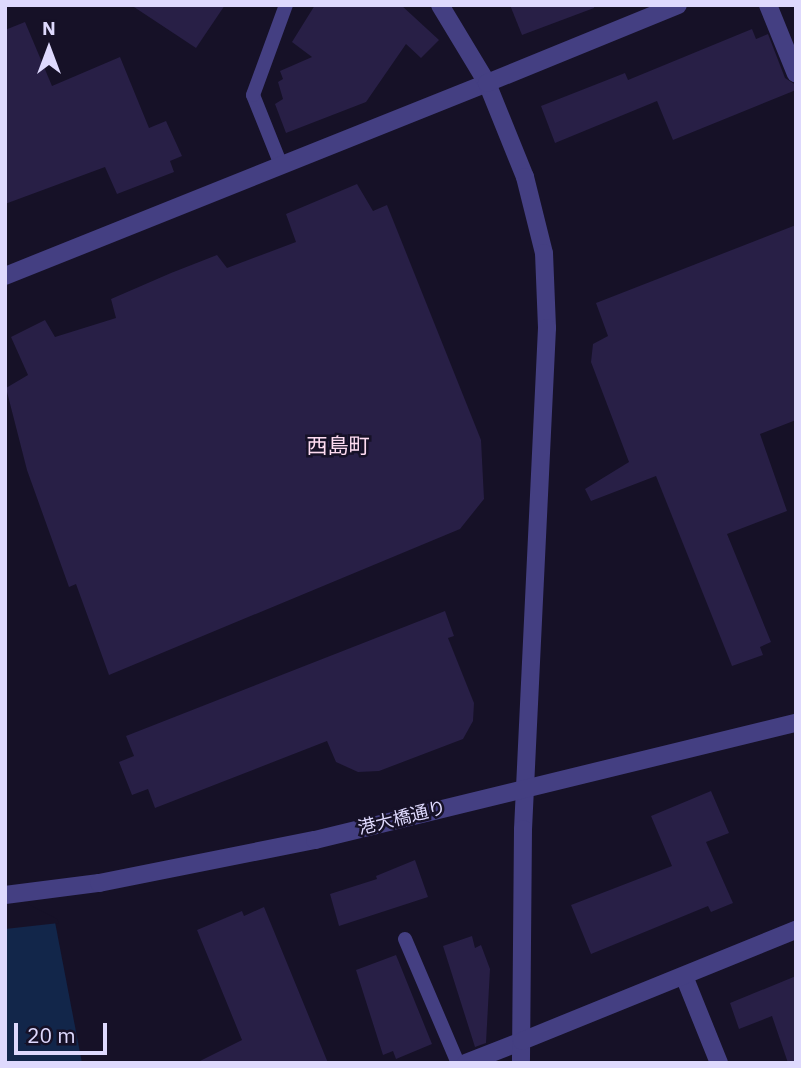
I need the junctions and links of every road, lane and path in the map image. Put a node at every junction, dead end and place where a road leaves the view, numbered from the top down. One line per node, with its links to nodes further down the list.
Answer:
1 (286, 5): 7 (lane)
2 (440, 5): 6 (street)
3 (678, 5): 6 (street)
4 (768, 5): 5 (street)
5 (796, 74)
6 (487, 83): 7 (street); 10 (street)
7 (281, 165): 8 (street)
8 (5, 276)
9 (796, 723): 10 (street, 港大橋通り)
10 (525, 787): 11 (street, 港大橋通り); 15 (street)
11 (5, 895)
12 (796, 930): 14 (street)
13 (405, 939): 16 (lane)
14 (684, 976): 15 (street); 19 (street)
15 (522, 1041): 17 (street); 18 (street)
16 (458, 1063)
17 (467, 1063)
18 (521, 1063)
19 (719, 1063)

